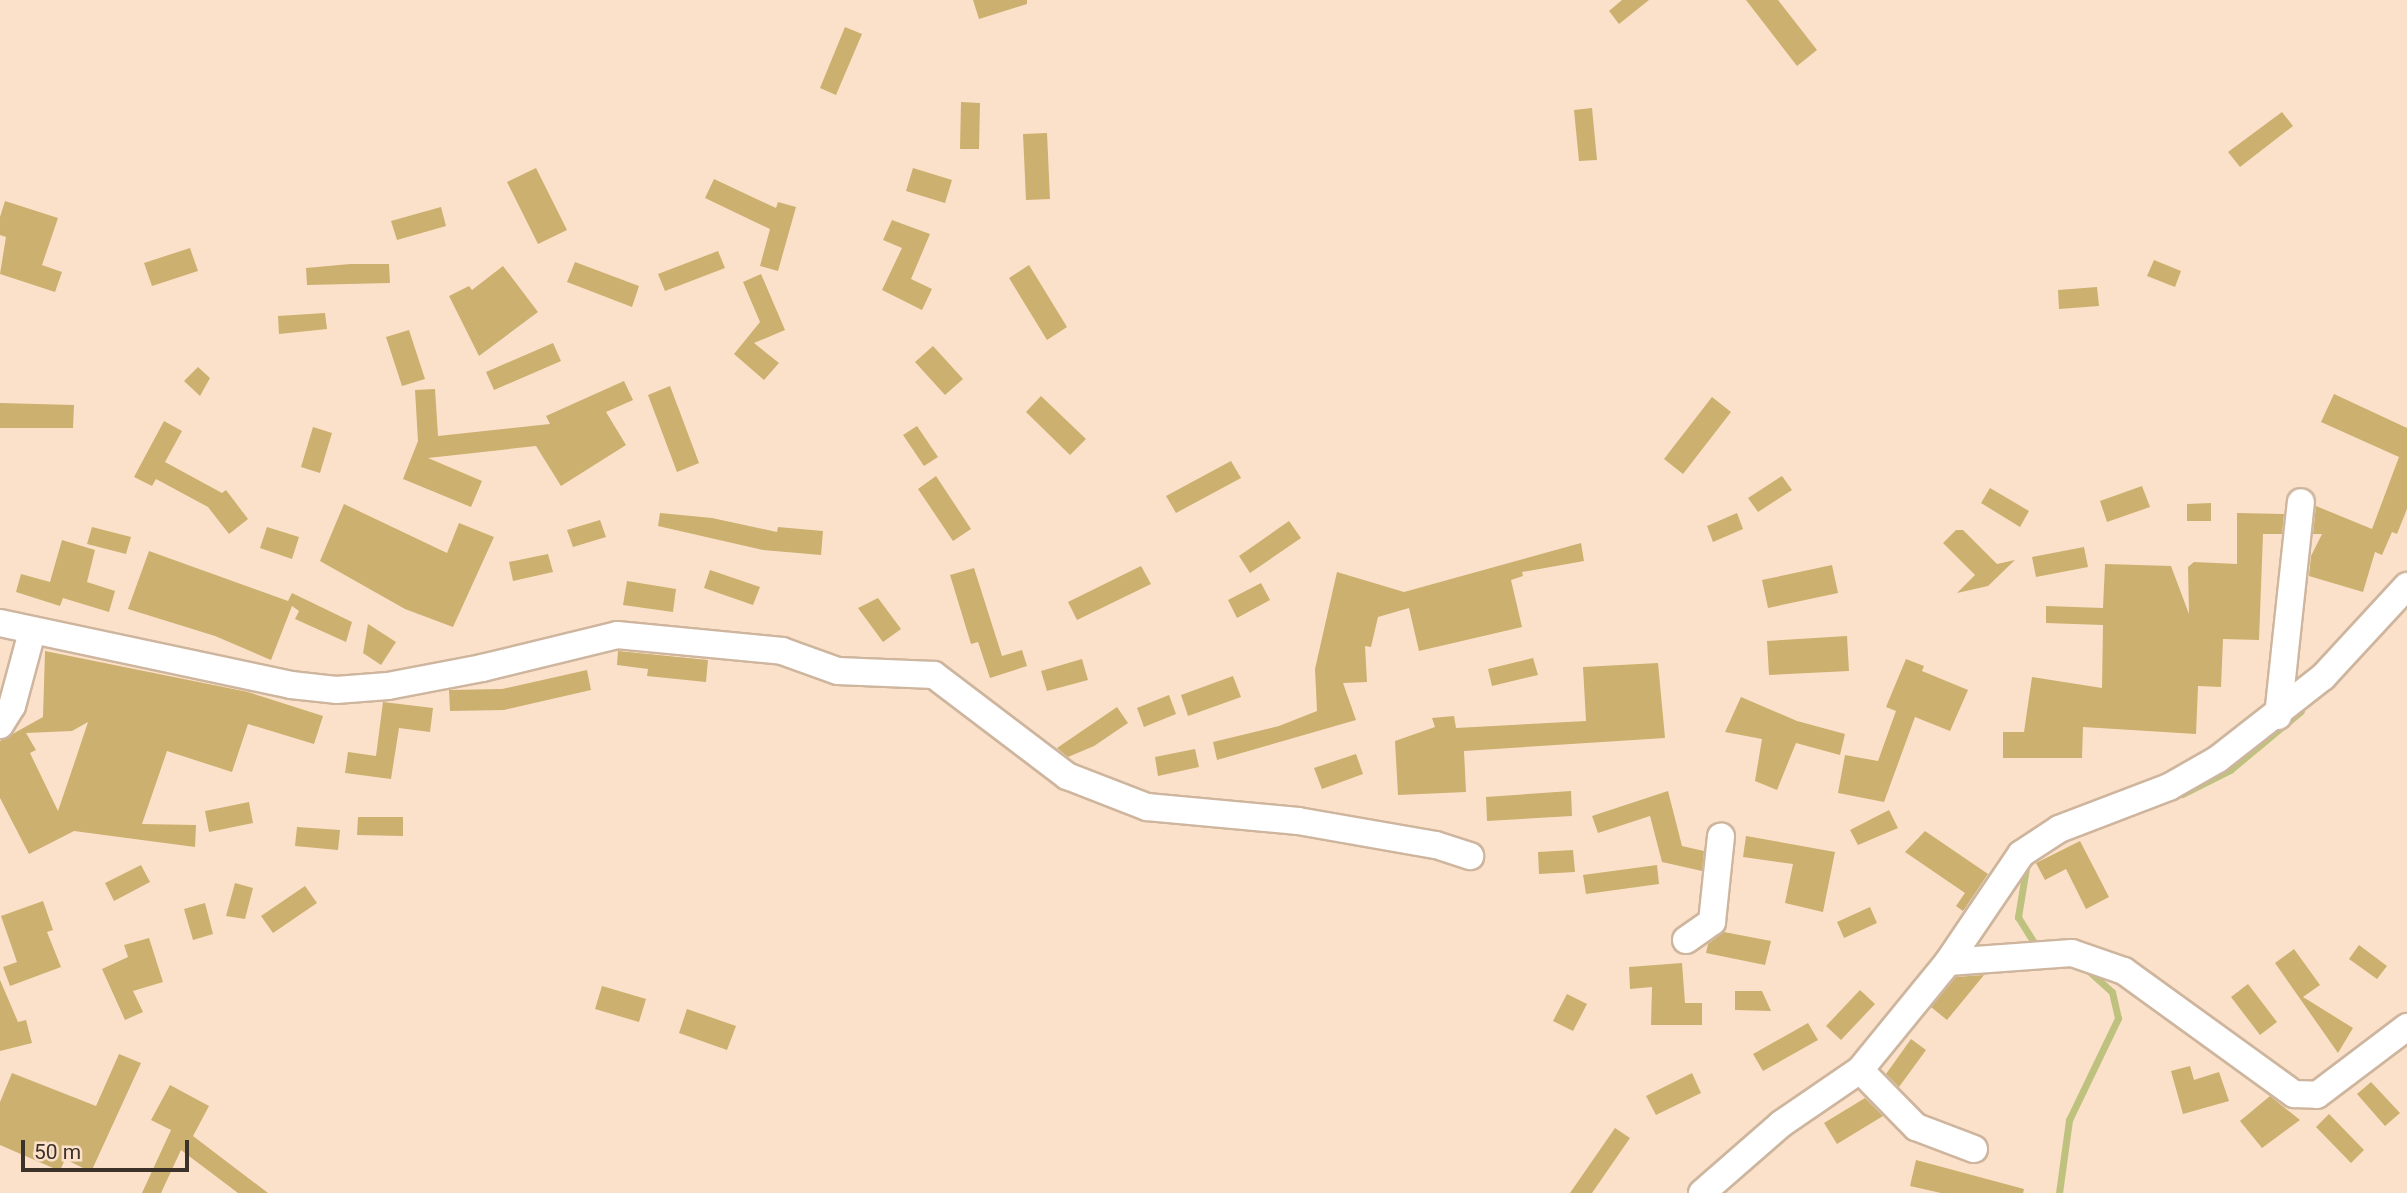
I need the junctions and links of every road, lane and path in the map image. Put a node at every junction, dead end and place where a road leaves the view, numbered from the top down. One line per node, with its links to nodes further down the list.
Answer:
1 (2301, 502): 5 (street)
2 (2407, 586): 5 (street)
3 (0, 622): 4 (street)
4 (32, 632): 6 (street); 8 (street)
5 (2278, 716): 10 (street)
6 (0, 724)
7 (1721, 836): 9 (street)
8 (1469, 856)
9 (1686, 940)
10 (1948, 962): 11 (street); 12 (street)
11 (2407, 1027)
12 (1860, 1070): 13 (street); 14 (street)
13 (1974, 1149)
14 (1702, 1193)

